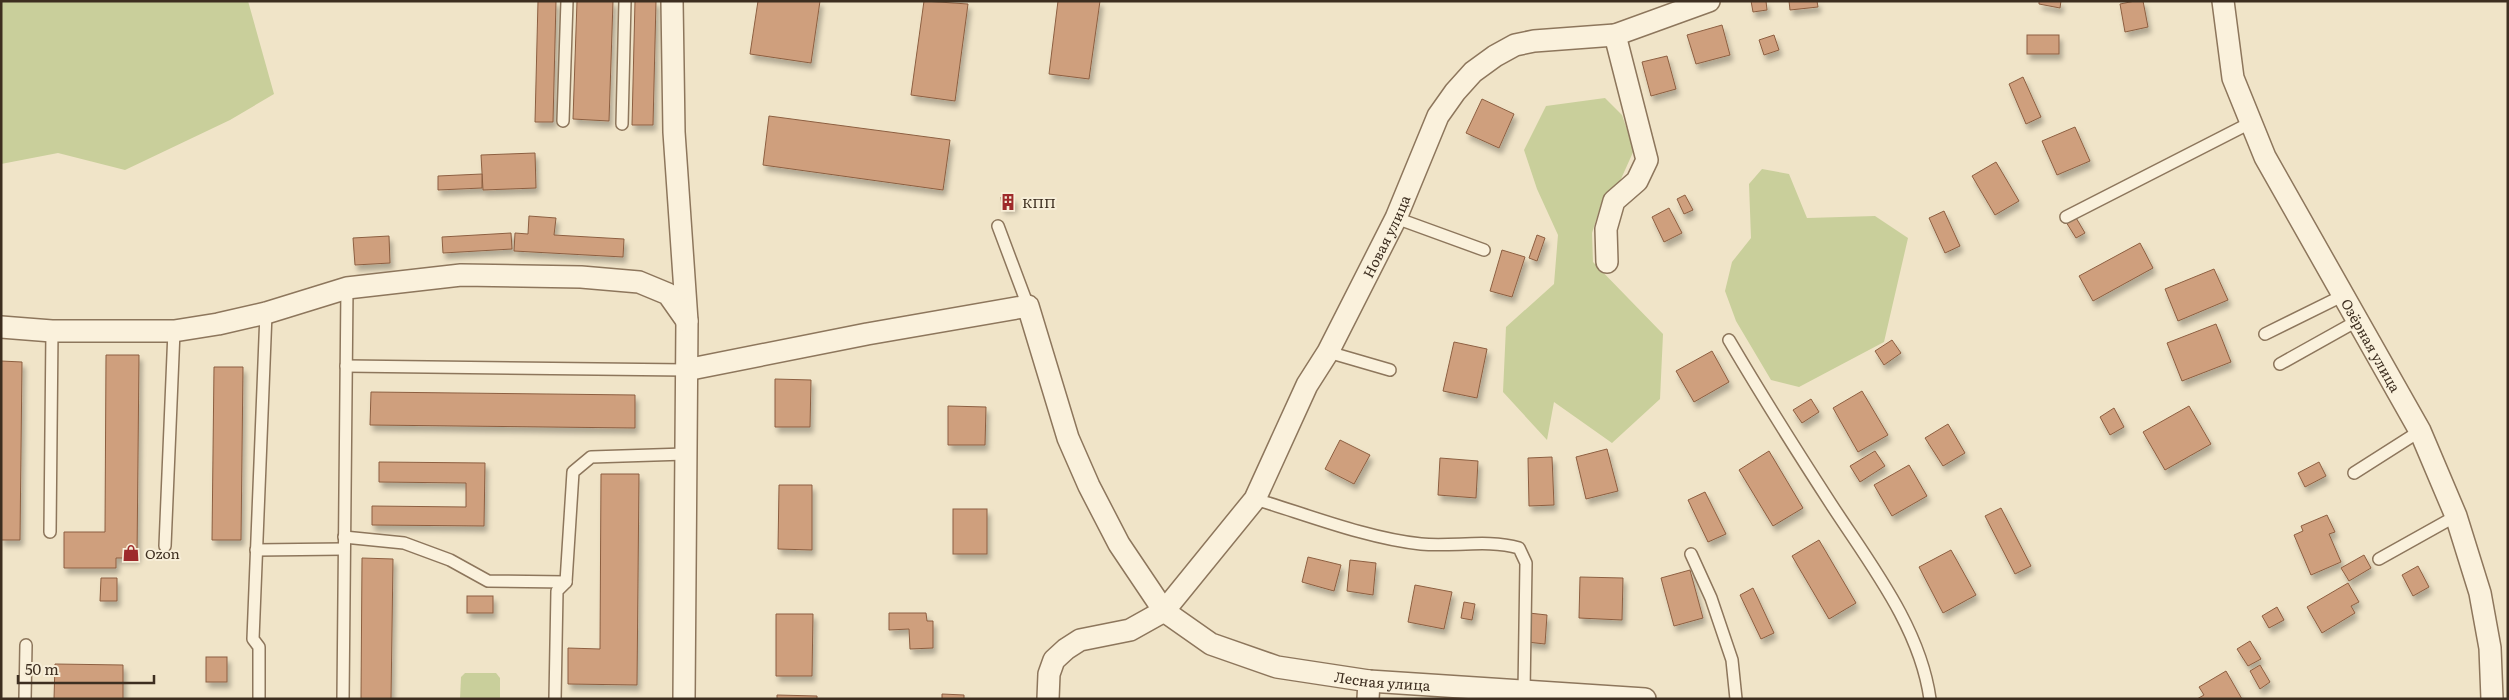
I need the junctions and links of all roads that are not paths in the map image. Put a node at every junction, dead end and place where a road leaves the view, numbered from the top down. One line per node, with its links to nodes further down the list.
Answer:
1 (567, 1): 7 (lane)
2 (625, 1): 8 (lane)
3 (672, 1): 19 (street)
4 (1709, 1): 6 (street, Новая улица)
5 (2223, 1): 9 (street, Озёрная улица)
6 (1615, 35): 11 (street, Новая улица); 14 (street)
7 (563, 121)
8 (622, 124)
9 (2250, 124): 10 (lane); 16 (street, Озёрная улица)
10 (2066, 217)
11 (1396, 218): 13 (lane); 26 (street, Новая улица)
12 (998, 226): 17 (lane)
13 (1484, 250)
14 (1606, 262)
15 (347, 288): 18 (street); 19 (street); 28 (lane)
16 (2344, 295): 20 (street, Озёрная улица); 24 (lane)
17 (1028, 306): 29 (street); 44 (street)
18 (266, 313): 23 (street); 40 (lane)
19 (687, 321): 29 (street)
20 (2358, 321): 27 (lane); 31 (street, Озёрная улица)
21 (1, 327): 22 (street)
22 (52, 331): 23 (street); 36 (lane)
23 (174, 331): 38 (lane)
24 (2265, 334)
25 (1729, 340): 56 (lane)
26 (1328, 352): 30 (lane); 34 (street, Новая улица)
27 (2280, 364)
28 (346, 366): 29 (lane); 37 (lane)
29 (686, 370): 32 (street)
30 (1390, 370)
31 (2420, 431): 33 (lane); 35 (street, Озёрная улица)
32 (685, 454): 43 (lane); 52 (street)
33 (2354, 473)
34 (1255, 498): 44 (street, Новая улица); 47 (lane)
35 (2456, 516): 42 (lane); 57 (street, Озёрная улица)
36 (50, 532)
37 (344, 537): 39 (lane); 43 (lane)
38 (166, 546)
39 (344, 549): 40 (lane); 50 (lane)
40 (256, 550): 49 (lane)
41 (1691, 554): 55 (lane)
42 (2379, 559)
43 (566, 582): 51 (lane)
44 (1164, 611): 46 (street, Лесная улица); 53 (street)
45 (26, 645): 48 (lane)
46 (1369, 690): 47 (street, Лесная улица)
47 (1524, 692): 54 (street, Лесная улица)
48 (26, 699)
49 (259, 699)
50 (343, 699)
51 (555, 699)
52 (684, 699)
53 (1048, 699)
54 (1645, 699)
55 (1736, 699)
56 (1930, 699)
57 (2492, 699)

